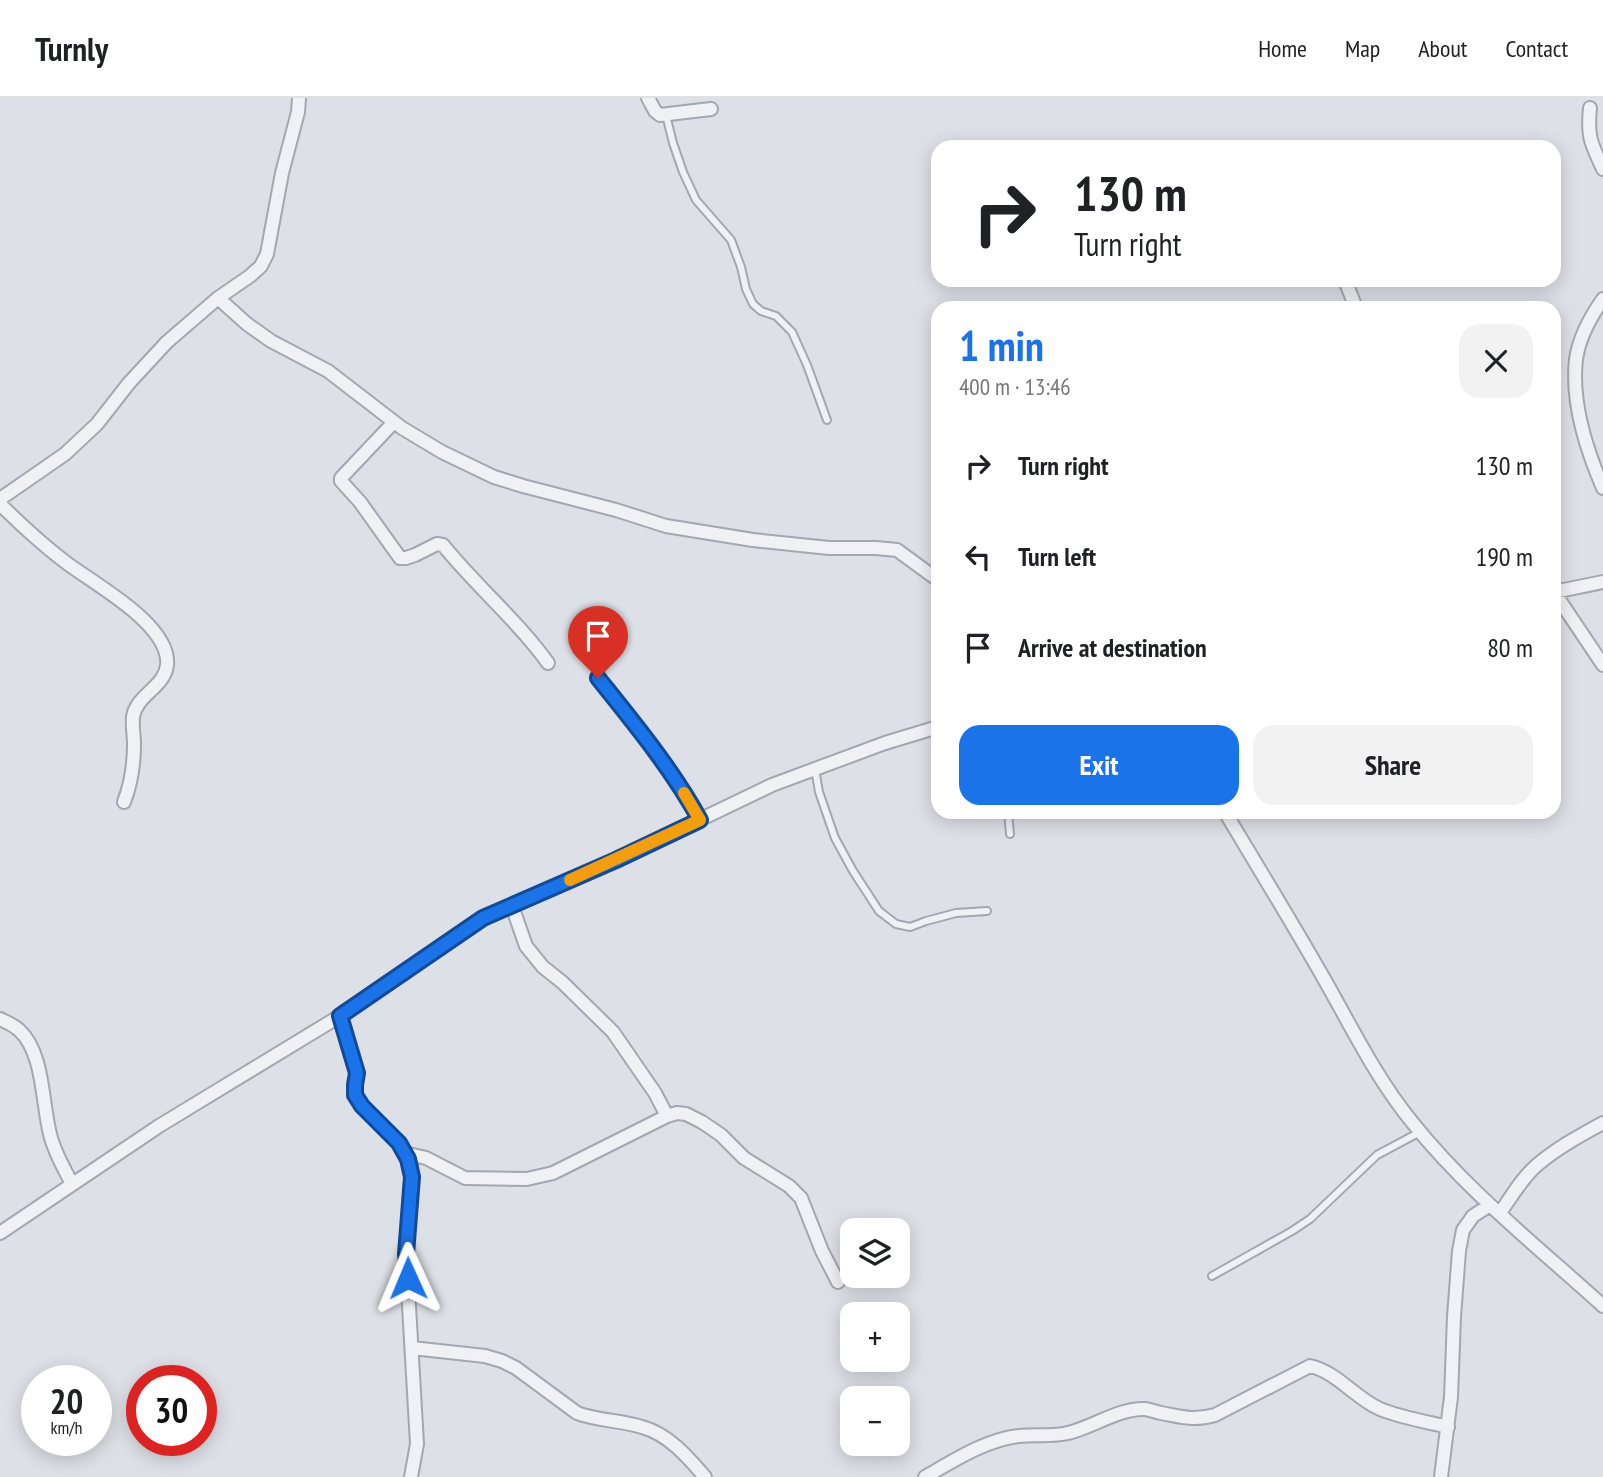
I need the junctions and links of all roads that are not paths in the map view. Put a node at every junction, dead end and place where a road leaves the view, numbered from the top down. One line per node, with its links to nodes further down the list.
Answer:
1 (300, 98): 7 (street)
2 (648, 98): 5 (street)
3 (1590, 108): 6 (street)
4 (711, 109): 5 (street)
5 (666, 115): 9 (lane)
6 (1603, 169)
7 (218, 298): 10 (street); 12 (street)
8 (1603, 299): 11 (street)
9 (827, 420)
10 (394, 422): 13 (street); 17 (street)
11 (1603, 488)
12 (0, 501): 22 (street)
13 (931, 575)
14 (1603, 582): 15 (street)
15 (1561, 591)
16 (1561, 602): 18 (street)
17 (548, 663)
18 (1603, 665)
19 (598, 678): 25 (lane)
20 (931, 729): 21 (street)
21 (815, 769): 25 (street); 28 (lane)
22 (124, 802)
23 (1009, 819): 26 (lane)
24 (1229, 819): 33 (street)
25 (700, 820): 27 (street)
26 (1010, 834)
27 (512, 906): 29 (street); 31 (street)
28 (987, 911)
29 (340, 1016): 34 (street); 35 (street)
30 (0, 1018): 35 (street)
31 (667, 1116): 34 (street); 39 (street)
32 (1603, 1123): 36 (street)
33 (1420, 1132): 36 (street); 38 (lane)
34 (404, 1153): 41 (street)
35 (72, 1184): 37 (street)
36 (1495, 1209): 40 (street); 42 (street)
37 (0, 1233)
38 (1212, 1276)
39 (838, 1282)
40 (1603, 1306)
41 (412, 1348): 43 (street); 44 (street)
42 (1448, 1427): 45 (street); 46 (street)
43 (411, 1477)
44 (705, 1477)
45 (925, 1477)
46 (1441, 1477)

